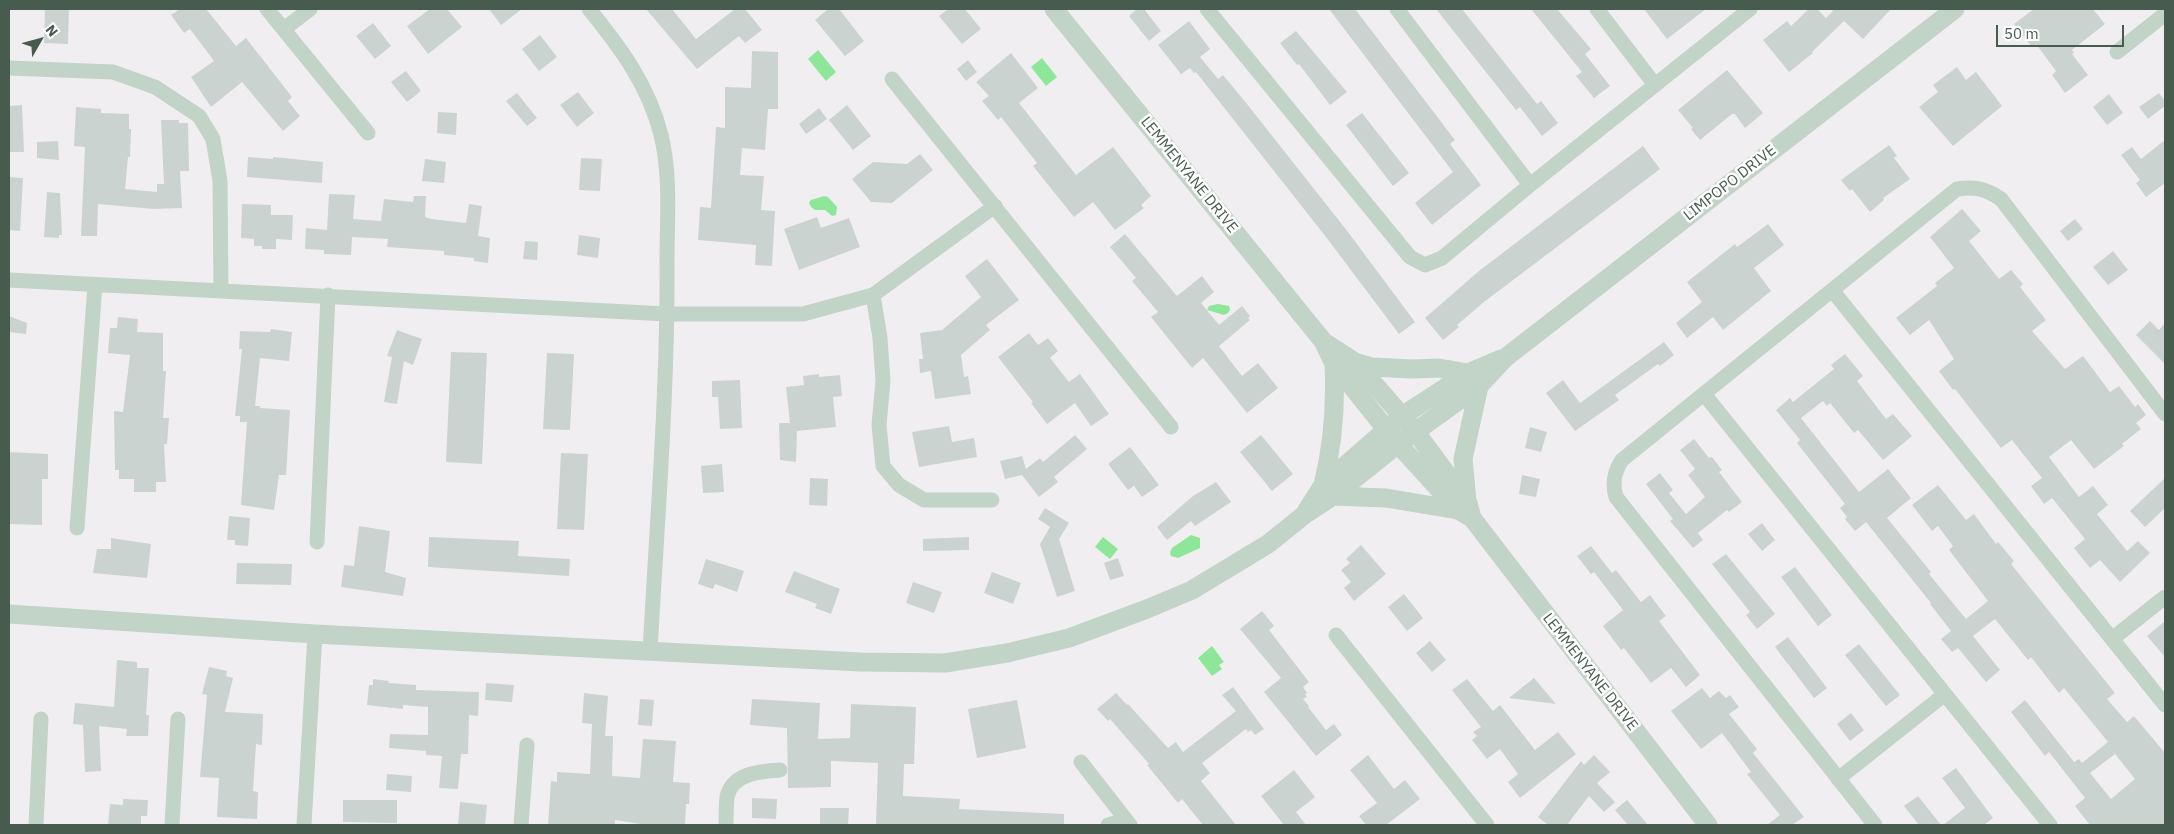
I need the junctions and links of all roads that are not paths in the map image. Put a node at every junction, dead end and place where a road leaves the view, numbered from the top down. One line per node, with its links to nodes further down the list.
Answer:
1 (267, 9): 11 (street)
2 (310, 9): 11 (street)
3 (589, 9): 25 (street)
4 (1054, 9): 26 (street, LEMMENYANE DRIVE)
5 (1207, 9): 17 (street)
6 (1397, 9): 17 (street)
7 (1597, 9): 15 (street)
8 (1750, 9): 15 (street)
9 (1955, 9): 29 (street, LIMPOPO DRIVE)
10 (2165, 14): 12 (street)
11 (284, 30): 16 (street)
12 (2117, 52)
13 (9, 68): 22 (street)
14 (892, 79): 18 (street)
15 (1655, 84): 17 (street)
16 (368, 133)
17 (1530, 185)
18 (994, 206): 23 (street); 33 (street)
19 (9, 280): 20 (street)
20 (96, 285): 22 (street); 40 (street)
21 (1832, 290): 30 (street); 31 (street); 46 (street)
22 (221, 291): 24 (street)
23 (873, 295): 25 (street); 38 (street)
24 (328, 296): 25 (street); 41 (street)
25 (668, 314): 47 (street)
26 (1323, 341): 27 (street); 28 (street)
27 (1356, 362): 29 (street); 32 (street)
28 (1334, 364): 34 (street); 37 (street)
29 (1473, 379): 32 (street, LIMPOPO DRIVE); 35 (street, LIMPOPO DRIVE); 39 (street)
30 (1704, 394): 48 (street); 55 (street)
31 (2165, 414)
32 (1402, 416): 34 (street, LIMPOPO DRIVE); 35 (street)
33 (1171, 427)
34 (1386, 429): 36 (street); 37 (street, LIMPOPO DRIVE)
35 (1416, 431): 36 (street, LIMPOPO DRIVE); 39 (street)
36 (1398, 444): 37 (street, LIMPOPO DRIVE); 39 (street)
37 (1328, 491): 39 (street); 47 (street)
38 (992, 500)
39 (1466, 511): 64 (street, LEMMENYANE DRIVE)
40 (77, 528)
41 (317, 542)
42 (2165, 597): 46 (street)
43 (9, 614): 44 (street)
44 (315, 634): 47 (street); 59 (street)
45 (1336, 635): 63 (street)
46 (2112, 639): 49 (street)
47 (650, 652)
48 (1945, 694): 55 (street); 66 (street)
49 (2165, 705)
50 (41, 719): 57 (street)
51 (178, 719): 58 (street)
52 (527, 746): 60 (street)
53 (1081, 762): 56 (street)
54 (780, 770): 61 (street)
55 (1838, 779): 65 (street)
56 (1128, 822): 62 (street)
57 (36, 825)
58 (172, 825)
59 (304, 825)
60 (521, 825)
61 (726, 825)
62 (1108, 825)
63 (1487, 825)
64 (1708, 825)
65 (1875, 825)
66 (2050, 825)

